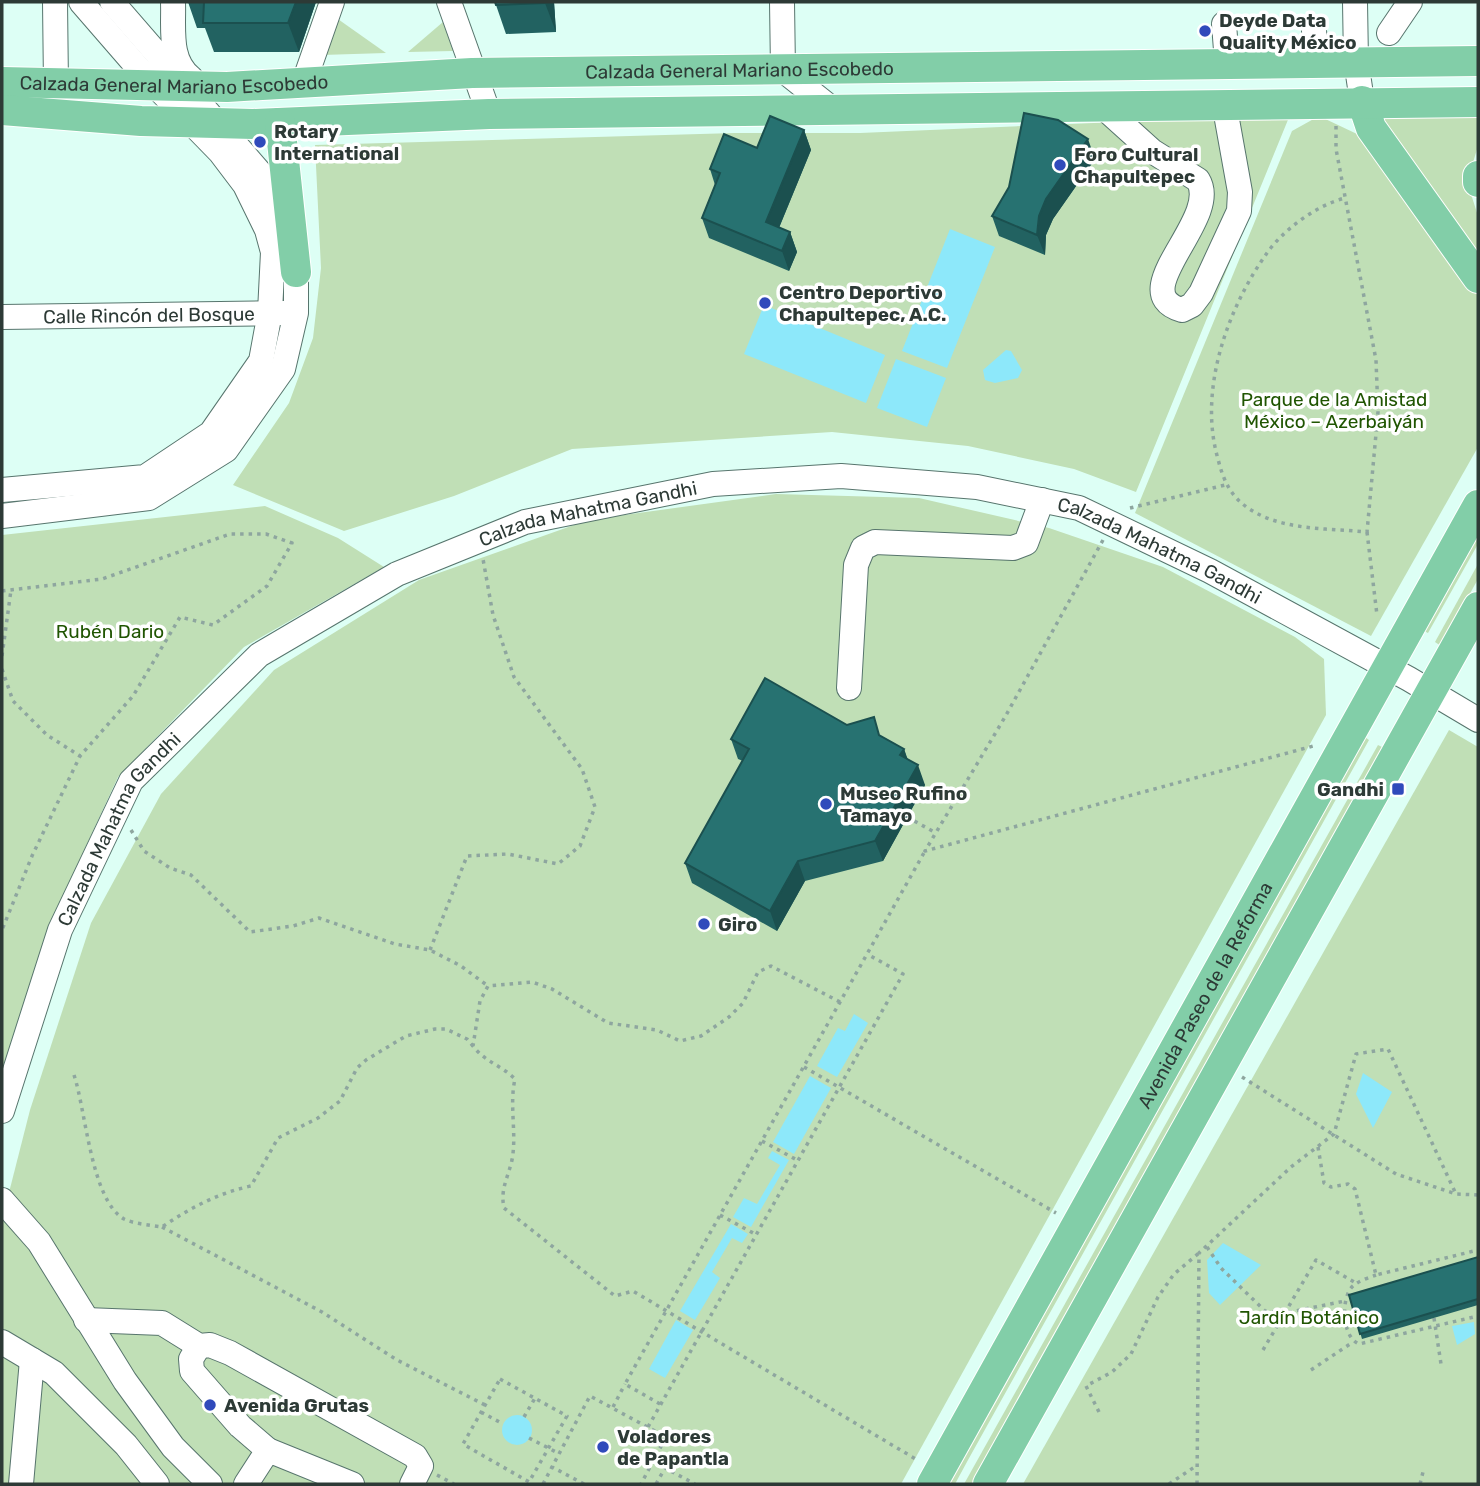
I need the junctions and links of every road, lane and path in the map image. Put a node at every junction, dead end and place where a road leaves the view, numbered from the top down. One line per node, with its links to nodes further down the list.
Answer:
1 (55, 2): 22 (street)
2 (81, 2): 23 (street)
3 (112, 2): 23 (street)
4 (173, 2): 23 (street)
5 (332, 2): 21 (street)
6 (449, 2): 19 (street)
7 (782, 2): 18 (street)
8 (1355, 2): 14 (street)
9 (1410, 2): 10 (street); 13 (street)
10 (1421, 2)
11 (1224, 23): 17 (street)
12 (1314, 31): 16 (street)
13 (1389, 33)
14 (1356, 61): 15 (main road, Calzada General Mariano Escobedo); 16 (main road, Calzada General Mariano Escobedo); 24 (street)
15 (1478, 61)
16 (1312, 62): 17 (main road, Calzada General Mariano Escobedo); 26 (main road)
17 (1227, 63): 18 (main road, Calzada General Mariano Escobedo)
18 (783, 70): 19 (main road, Calzada General Mariano Escobedo); 28 (street)
19 (472, 73): 21 (main road, Calzada General Mariano Escobedo); 30 (street)
20 (2, 82): 22 (main road, Calzada General Mariano Escobedo)
21 (304, 82): 23 (main road, Calzada General Mariano Escobedo)
22 (56, 85): 23 (main road, Calzada General Mariano Escobedo)
23 (180, 86): 32 (street)
24 (1362, 101): 25 (main road, Calzada General Mariano Escobedo); 26 (main road, Calzada General Mariano Escobedo); 38 (main road)
25 (1478, 102)
26 (1224, 103): 27 (main road, Calzada General Mariano Escobedo); 27 (street)
27 (1101, 105): 28 (main road, Calzada General Mariano Escobedo)
28 (832, 109): 30 (main road, Calzada General Mariano Escobedo)
29 (2, 110): 32 (main road, Calzada General Mariano Escobedo)
30 (489, 114): 33 (main road, Calzada General Mariano Escobedo)
31 (1336, 117): 36 (path)
32 (205, 123): 33 (main road, Calzada General Mariano Escobedo); 37 (street); 39 (street)
33 (280, 123): 37 (main road)
34 (1478, 176): 35 (main road)
35 (1478, 182)
36 (1345, 198): 42 (path); 49 (path)
37 (296, 272): 40 (street)
38 (1478, 278)
39 (270, 312): 40 (street, Calle Rincón del Bosque); 41 (street, Calle Rincón del Bosque); 43 (street)
40 (296, 313): 43 (street)
41 (2, 317)
42 (1225, 485): 48 (path); 49 (path)
43 (147, 487): 44 (street); 47 (street)
44 (2, 490)
45 (1042, 500): 48 (street, Calzada Mahatma Gandhi); 50 (street, Calzada Mahatma Gandhi); 58 (street)
46 (1478, 505): 56 (main road, Avenida Paseo de la Reforma)
47 (2, 516)
48 (1111, 523): 56 (street, Calzada Mahatma Gandhi); 65 (path)
49 (1367, 532): 54 (path)
50 (479, 541): 63 (street, Calzada Mahatma Gandhi); 68 (path)
51 (11, 590): 52 (path); 55 (path); 62 (path)
52 (2, 591)
53 (1477, 612): 59 (main road)
54 (1377, 615)
55 (2, 656)
56 (1387, 667): 59 (street, Calzada Mahatma Gandhi); 61 (main road, Avenida Paseo de la Reforma)
57 (2, 669): 62 (path)
58 (849, 688)
59 (1432, 691): 60 (street, Calzada Mahatma Gandhi); 73 (main road)
60 (1478, 720)
61 (1346, 737): 66 (path); 86 (main road, Avenida Paseo de la Reforma)
62 (80, 756): 67 (path)
63 (116, 811): 68 (path); 77 (street, Calzada Mahatma Gandhi)
64 (907, 817): 65 (path)
65 (936, 833): 66 (path)
66 (925, 851): 69 (path)
67 (2, 930)
68 (430, 950): 70 (path)
69 (867, 954): 71 (path); 76 (path)
70 (488, 986): 71 (path); 72 (path)
71 (840, 1002): 74 (path)
72 (473, 1046): 87 (path); 97 (path)
73 (1221, 1064): 78 (path); 144 (main road)
74 (804, 1067): 76 (path); 79 (path)
75 (74, 1075): 87 (path)
76 (839, 1087): 81 (path); 86 (path)
77 (2, 1111)
78 (1334, 1134): 80 (path); 82 (path); 82 (path)
79 (762, 1141): 81 (path); 85 (path)
80 (1318, 1147): 89 (path); 94 (path)
81 (798, 1160): 88 (path)
82 (1457, 1194): 83 (path)
83 (1478, 1195)
84 (2, 1200): 101 (street)
85 (720, 1215): 88 (path); 97 (path)
86 (1077, 1226): 132 (main road, Avenida Paseo de la Reforma)
87 (162, 1227): 114 (path)
88 (756, 1234): 103 (path)
89 (1206, 1246): 91 (path); 98 (path)
90 (1478, 1250): 92 (path)
91 (1199, 1253): 117 (path); 123 (path)
92 (1423, 1263): 93 (path); 94 (path)
93 (1424, 1270)
94 (1376, 1275): 95 (path)
95 (1356, 1283): 96 (path); 98 (path)
96 (1345, 1301): 98 (path); 105 (path)
97 (667, 1310): 103 (path); 111 (path)
98 (1285, 1313): 107 (path)
99 (1478, 1317): 102 (path)
100 (1434, 1318): 102 (path)
101 (86, 1320): 106 (street); 125 (street)
102 (1436, 1327): 105 (path); 109 (path)
103 (701, 1332): 113 (path); 132 (path)
104 (2, 1342): 108 (street)
105 (1353, 1342): 110 (path)
106 (200, 1346): 127 (street); 138 (street)
107 (1263, 1350)
108 (32, 1360): 124 (street); 133 (street)
109 (1441, 1364)
110 (1311, 1370)
111 (625, 1384): 113 (path); 115 (path)
112 (535, 1398): 114 (path); 118 (path); 126 (path)
113 (660, 1404): 120 (path)
114 (485, 1405): 116 (path)
115 (612, 1408): 120 (path); 128 (path)
116 (481, 1412): 119 (path); 126 (path)
117 (1099, 1412)
118 (524, 1417)
119 (503, 1424)
120 (648, 1427): 141 (path)
121 (1205, 1437): 123 (path)
122 (529, 1438): 126 (path)
123 (1196, 1438): 129 (path)
124 (126, 1445): 125 (street); 134 (street)
125 (173, 1447): 135 (street)
126 (548, 1448): 128 (path)
127 (268, 1450): 136 (street); 137 (street)
128 (559, 1454): 130 (path)
129 (1196, 1465): 145 (path); 146 (path)
130 (552, 1467): 139 (path); 140 (path)
131 (1424, 1468): 147 (path)
132 (935, 1479)
133 (21, 1484)
134 (157, 1484)
135 (210, 1484)
136 (246, 1484)
137 (352, 1484)
138 (412, 1484)
139 (542, 1484)
140 (584, 1484)
141 (640, 1484)
142 (656, 1484): 143 (path)
143 (695, 1484)
144 (988, 1484)
145 (1169, 1484)
146 (1197, 1484)
147 (1420, 1484)

